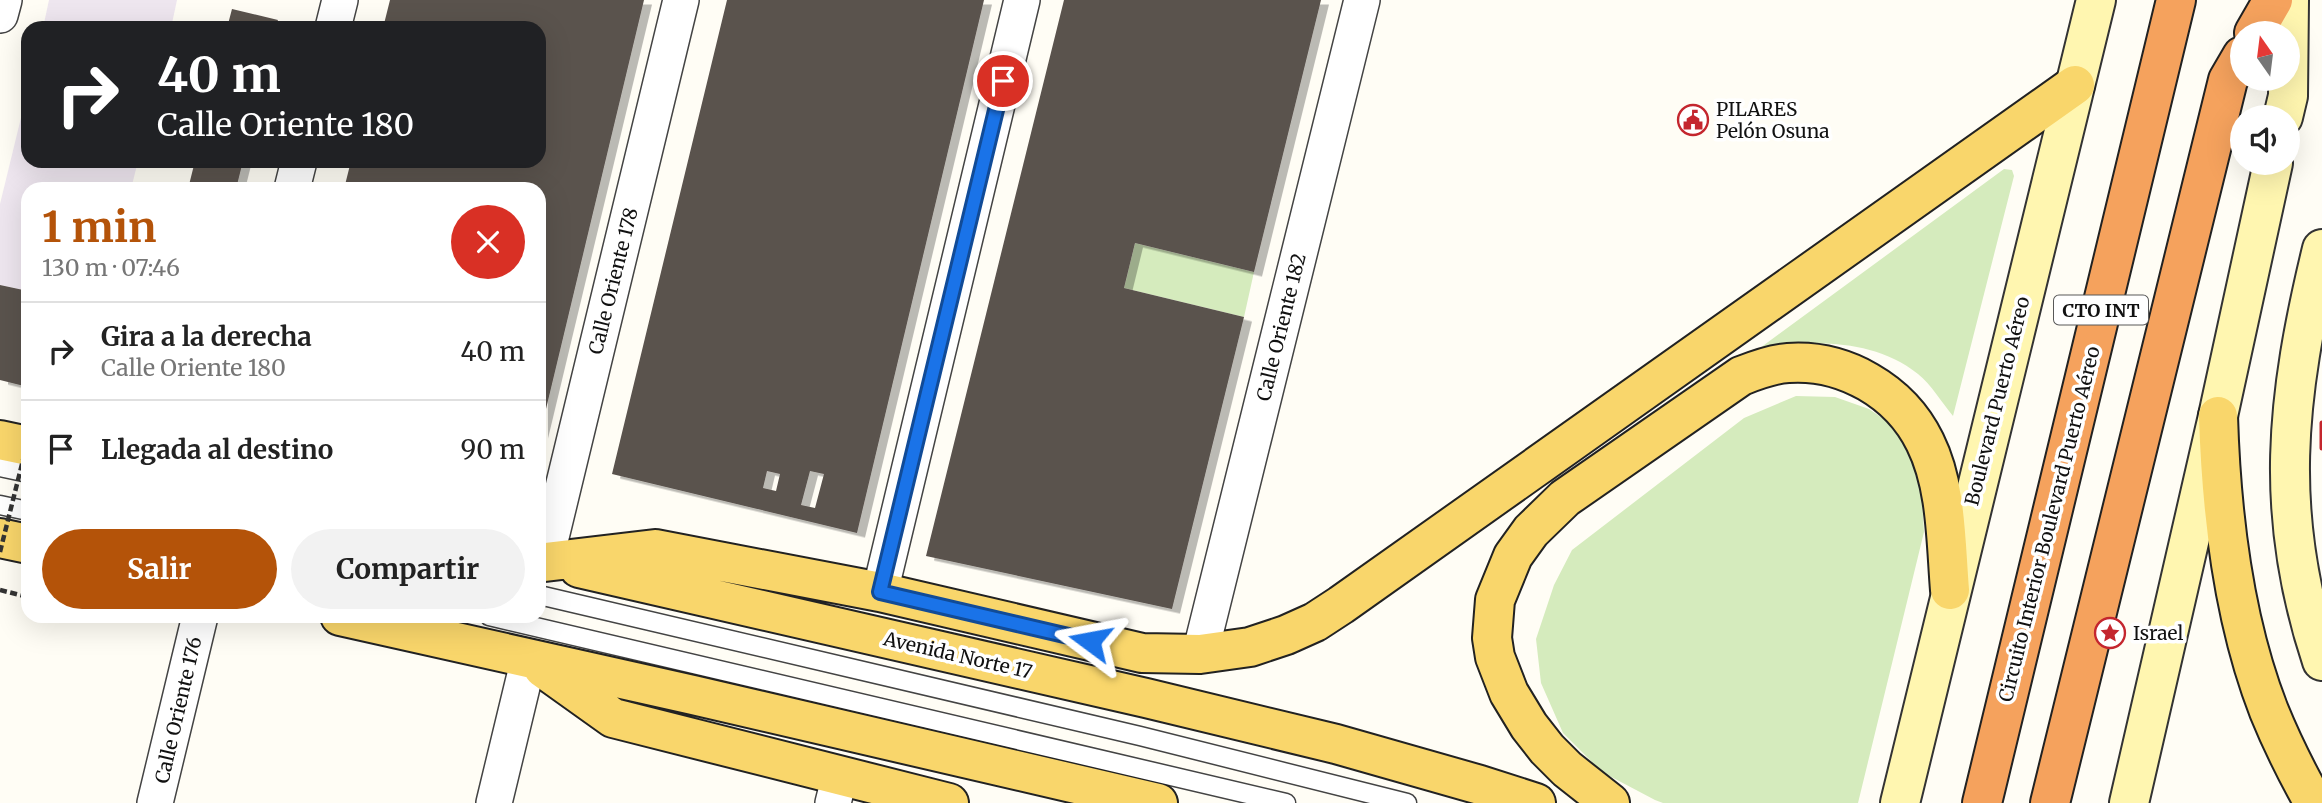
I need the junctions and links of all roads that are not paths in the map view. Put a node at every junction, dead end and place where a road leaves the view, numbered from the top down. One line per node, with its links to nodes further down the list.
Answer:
1 (4, 0): 10 (street)
2 (340, 0): 11 (street)
3 (681, 0): 27 (street, Calle Oriente 178)
4 (1022, 0): 32 (street)
5 (1362, 0): 36 (street, Calle Oriente 182)
6 (2096, 0): 14 (main road, Boulevard Puerto Aéreo)
7 (2176, 0): 49 (highway, Circuito Interior Boulevard Puerto Aéreo / CTO INT)
8 (2273, 0): 12 (highway)
9 (2289, 0): 15 (main road)
10 (0, 15)
11 (334, 21)
12 (2261, 21)
13 (2230, 77): 50 (highway, CTO INT)
14 (2075, 85): 31 (main road, Boulevard Puerto Aéreo); 36 (main road)
15 (2286, 105)
16 (2270, 175): 18 (main road)
17 (2322, 249): 38 (main road)
18 (2218, 416): 51 (main road); 52 (main road)
19 (0, 440): 20 (main road)
20 (21, 444)
21 (0, 467): 22 (lane)
22 (21, 472)
23 (0, 505): 24 (lane)
24 (21, 510)
25 (0, 538): 26 (main road)
26 (21, 542)
27 (546, 552)
28 (546, 571): 32 (main road)
29 (546, 572): 46 (main road, Avenida Norte 17)
30 (546, 573): 45 (lane)
31 (1950, 590): 47 (main road); 48 (main road, Boulevard Puerto Aéreo)
32 (880, 592): 36 (main road)
33 (198, 623): 40 (street, Calle Oriente 176)
34 (372, 623): 37 (main road)
35 (519, 623): 44 (lane)
36 (1200, 654)
37 (529, 658): 39 (main road); 41 (street); 43 (main road)
38 (2322, 661)
39 (837, 789): 42 (main road)
40 (155, 803)
41 (494, 803)
42 (949, 803)
43 (1158, 803)
44 (1286, 803)
45 (1407, 803)
46 (1536, 803)
47 (1610, 803)
48 (1899, 803)
49 (1982, 803)
50 (2050, 803)
51 (2129, 803)
52 (2314, 803)

